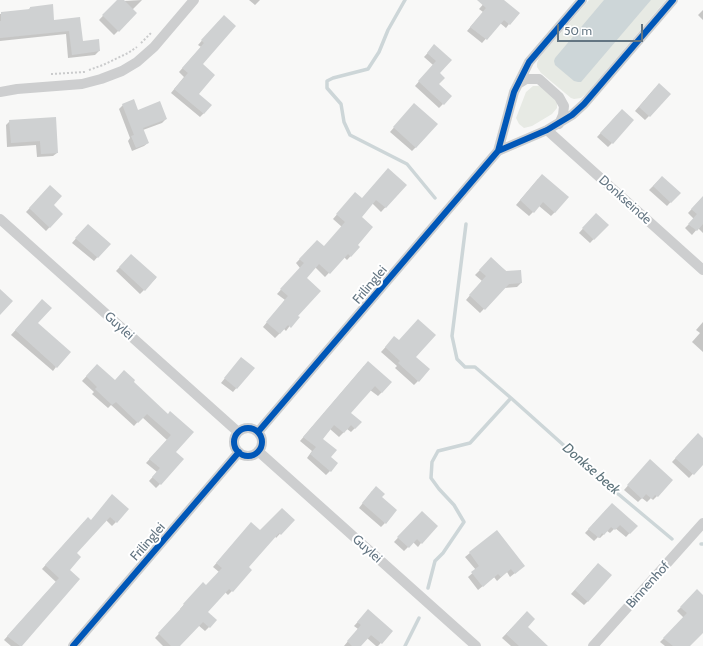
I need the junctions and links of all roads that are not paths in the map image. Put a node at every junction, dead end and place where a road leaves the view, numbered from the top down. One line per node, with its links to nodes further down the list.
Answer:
1 (194, 0): 5 (street)
2 (582, 0): 4 (street, Frilinglei)
3 (673, 0): 6 (street, Frilinglei)
4 (518, 84): 6 (street); 8 (street, Frilinglei)
5 (0, 92)
6 (559, 124): 7 (street, Frilinglei)
7 (547, 130): 8 (street, Frilinglei); 10 (street, Donkseinde)
8 (498, 151): 12 (street, Frilinglei)
9 (0, 219): 11 (street, Guylei)
10 (703, 270)
11 (238, 432): 12 (street); 14 (street)
12 (258, 432): 13 (street)
13 (258, 451): 14 (street); 17 (street, Guylei)
14 (239, 452): 16 (street, Frilinglei)
15 (703, 524): 18 (street, Binnenhof)
16 (73, 646)
17 (476, 646)
18 (593, 646)

